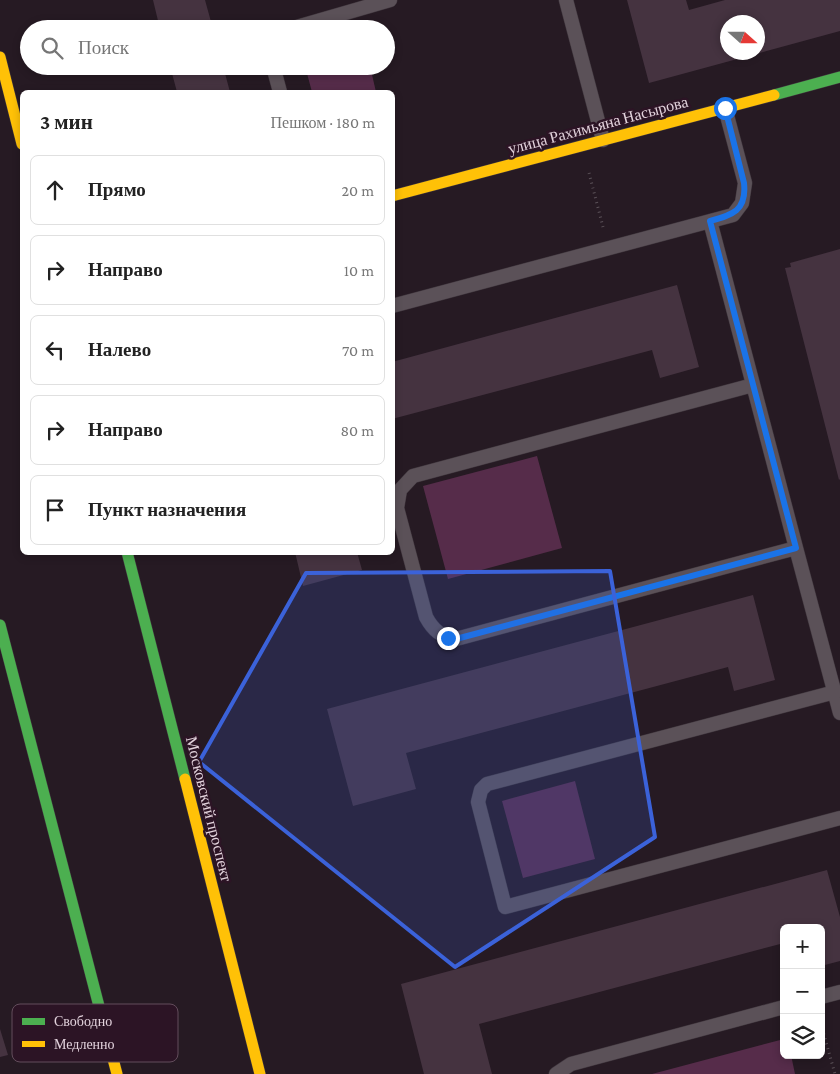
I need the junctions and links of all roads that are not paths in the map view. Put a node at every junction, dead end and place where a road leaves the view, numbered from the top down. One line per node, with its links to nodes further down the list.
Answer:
1 (390, 0): 3 (lane)
2 (566, 0): 10 (lane)
3 (321, 20)
4 (0, 56): 9 (street)
5 (275, 75): 7 (lane)
6 (840, 77): 8 (street, улица Рахимьяна Насырова)
7 (279, 90)
8 (725, 108): 10 (street, улица Рахимьяна Насырова); 12 (lane)
9 (20, 136)
10 (603, 140): 11 (street, улица Рахимьяна Насырова)
11 (395, 195)
12 (710, 221): 13 (lane); 14 (lane)
13 (395, 305)
14 (753, 385): 15 (lane); 15 (lane)
15 (796, 548): 18 (lane)
16 (128, 555): 25 (street, Московский проспект)
17 (0, 625): 23 (street)
18 (834, 692): 19 (lane); 20 (lane)
19 (840, 713)
20 (840, 818)
21 (840, 992): 22 (lane)
22 (825, 996)
23 (99, 1004)
24 (780, 1008): 26 (lane)
25 (260, 1074)
26 (556, 1074)

